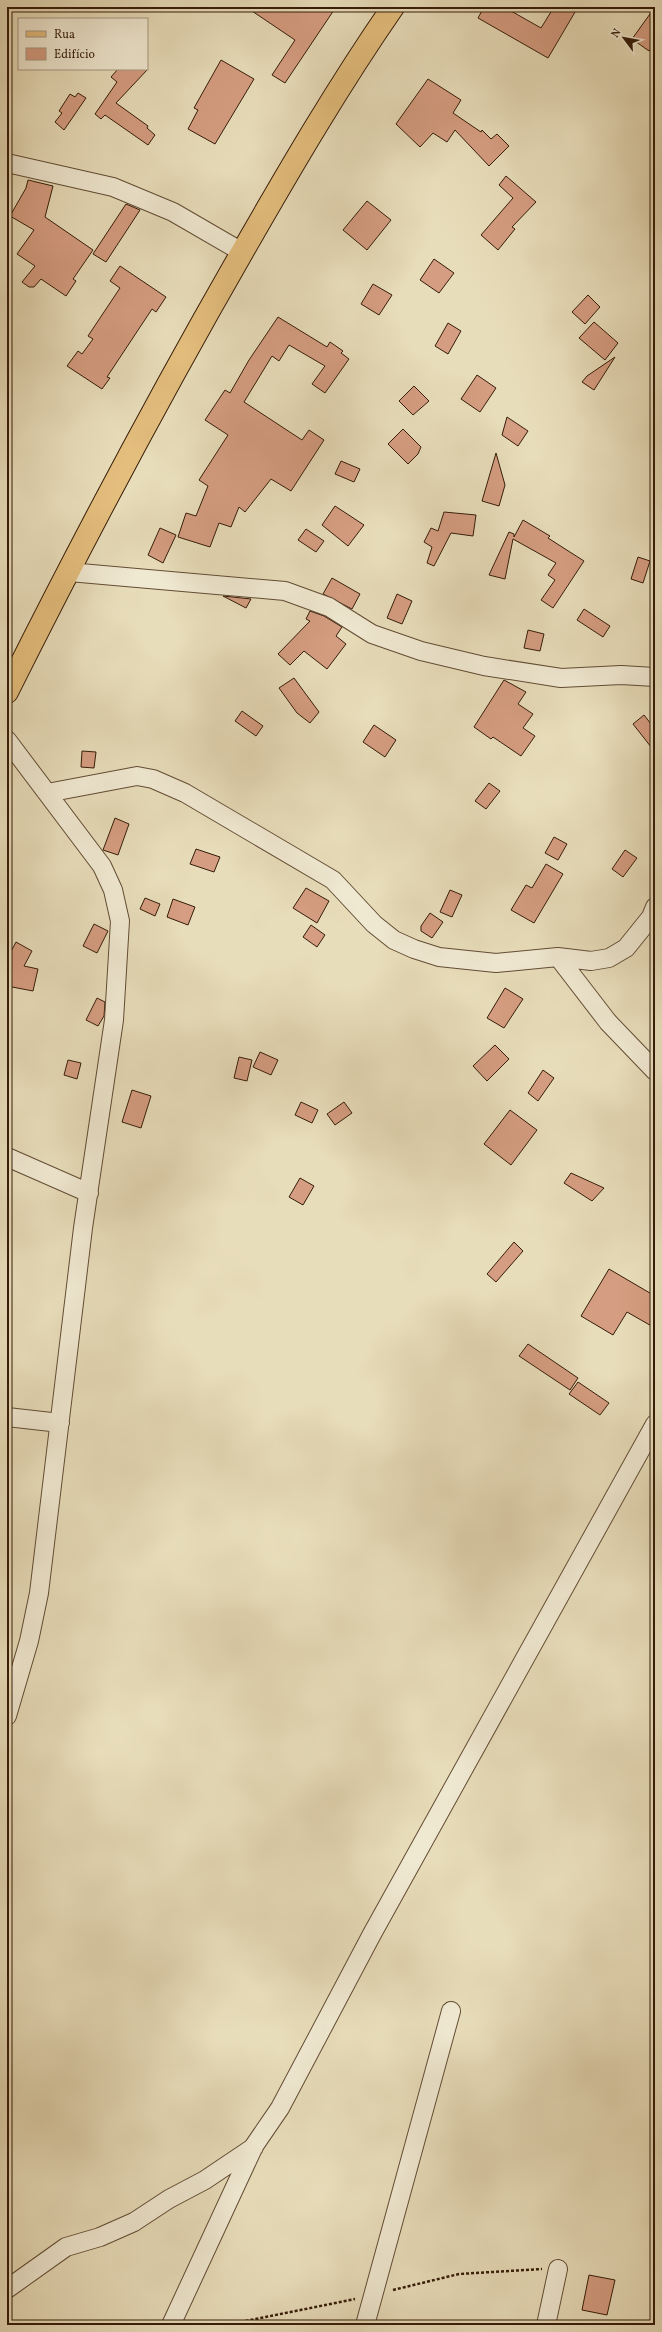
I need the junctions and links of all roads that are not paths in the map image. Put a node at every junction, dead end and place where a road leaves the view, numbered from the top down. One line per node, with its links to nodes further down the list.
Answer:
1 (393, 7): 3 (main road)
2 (7, 163): 3 (street)
3 (242, 252): 4 (main road)
4 (69, 572): 5 (street); 6 (main road)
5 (655, 677)
6 (7, 692)
7 (7, 740): 8 (street)
8 (47, 793): 10 (street); 13 (street)
9 (655, 907): 10 (street)
10 (558, 957): 11 (street)
11 (655, 1071)
12 (7, 1157): 13 (street)
13 (89, 1193): 15 (street)
14 (7, 1417): 15 (street)
15 (60, 1423): 17 (street)
16 (655, 1424): 19 (street)
17 (7, 1716)
18 (451, 2011): 23 (street)
19 (254, 2146): 21 (street); 22 (street)
20 (558, 2269): 24 (street)
21 (7, 2288)
22 (171, 2325)
23 (365, 2325)
24 (546, 2325)

